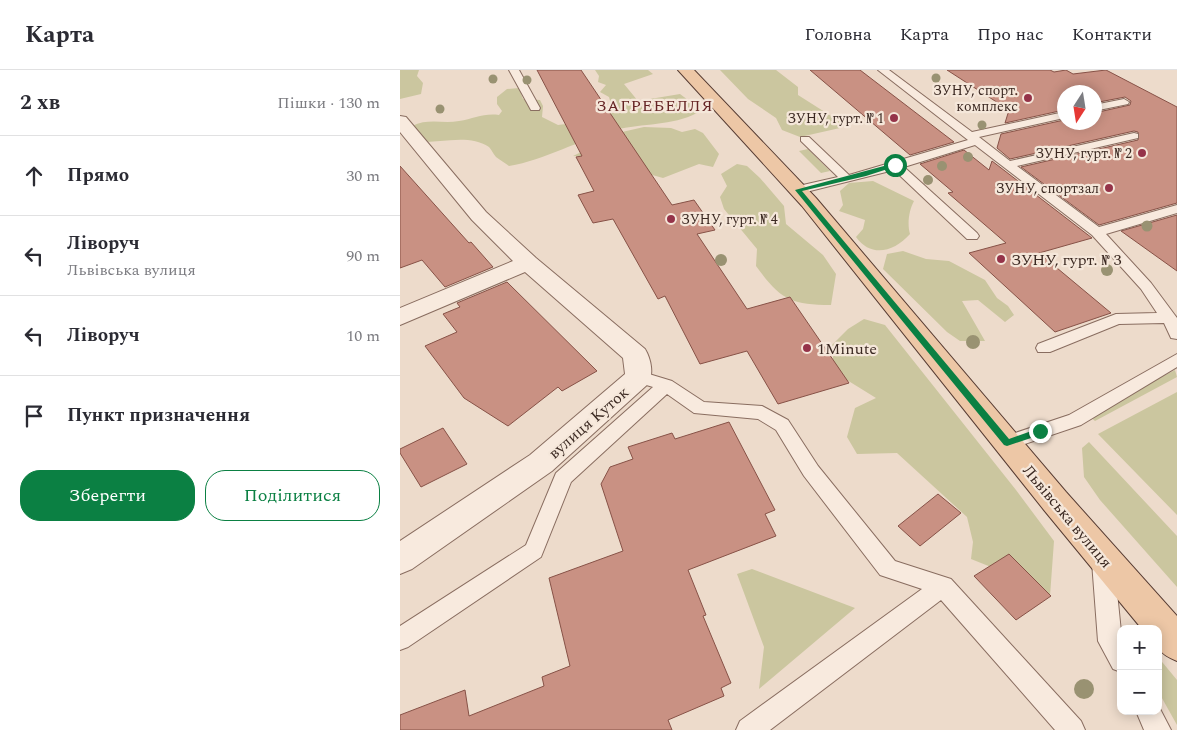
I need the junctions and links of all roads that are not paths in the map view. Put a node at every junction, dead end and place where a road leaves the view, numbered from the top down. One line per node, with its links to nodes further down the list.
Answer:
1 (514, 70): 6 (lane)
2 (686, 70): 15 (main road, Львівська вулиця)
3 (883, 70): 11 (lane)
4 (1124, 102): 5 (lane)
5 (1102, 106)
6 (535, 108)
7 (1057, 117): 11 (lane)
8 (400, 121): 19 (street, вулиця Куток)
9 (1134, 136): 13 (lane)
10 (805, 139): 14 (lane)
11 (973, 139): 12 (lane); 13 (lane)
12 (895, 165): 14 (lane); 18 (lane)
13 (1007, 165): 17 (lane)
14 (846, 179): 15 (lane)
15 (798, 190): 27 (main road, Львівська вулиця)
16 (1177, 209): 17 (lane)
17 (1097, 232): 21 (lane)
18 (972, 236)
19 (528, 263): 20 (street); 25 (street, вулиця Куток)
20 (400, 318)
21 (1168, 318): 22 (lane); 23 (lane)
22 (1177, 334)
23 (1044, 348)
24 (1177, 360): 27 (lane)
25 (639, 376): 26 (lane); 29 (street, вулиця Куток)
26 (666, 385): 30 (lane); 31 (lane)
27 (1007, 443): 28 (main road, Львівська вулиця)
28 (1103, 557): 32 (main road, Львівська вулиця); 33 (lane)
29 (400, 559)
30 (943, 586): 35 (lane); 36 (lane)
31 (400, 639)
32 (1177, 643)
33 (1117, 654)
34 (1150, 715): 37 (lane)
35 (749, 730)
36 (1072, 730)
37 (1158, 730)

